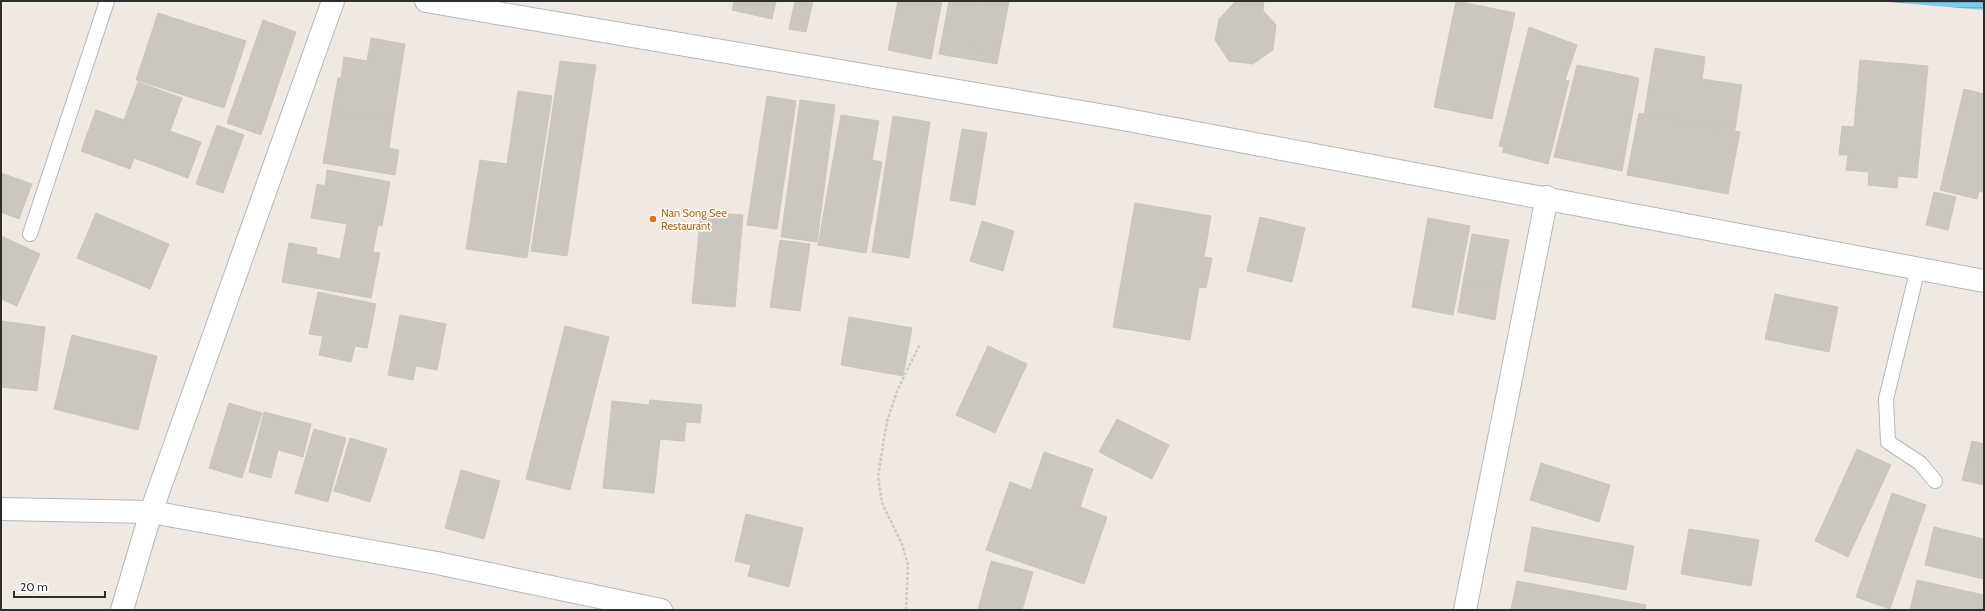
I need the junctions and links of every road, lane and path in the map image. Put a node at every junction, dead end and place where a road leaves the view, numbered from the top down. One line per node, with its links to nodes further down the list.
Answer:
1 (107, 1): 5 (lane)
2 (333, 1): 11 (street)
3 (426, 1): 4 (street)
4 (1548, 197): 6 (street); 15 (street)
5 (30, 234)
6 (1918, 268): 7 (street); 9 (lane)
7 (1984, 281)
8 (920, 344): 14 (path)
9 (1935, 481)
10 (1, 509): 11 (street)
11 (151, 512): 12 (street); 13 (street)
12 (122, 610)
13 (661, 610)
14 (906, 610)
15 (1465, 610)

